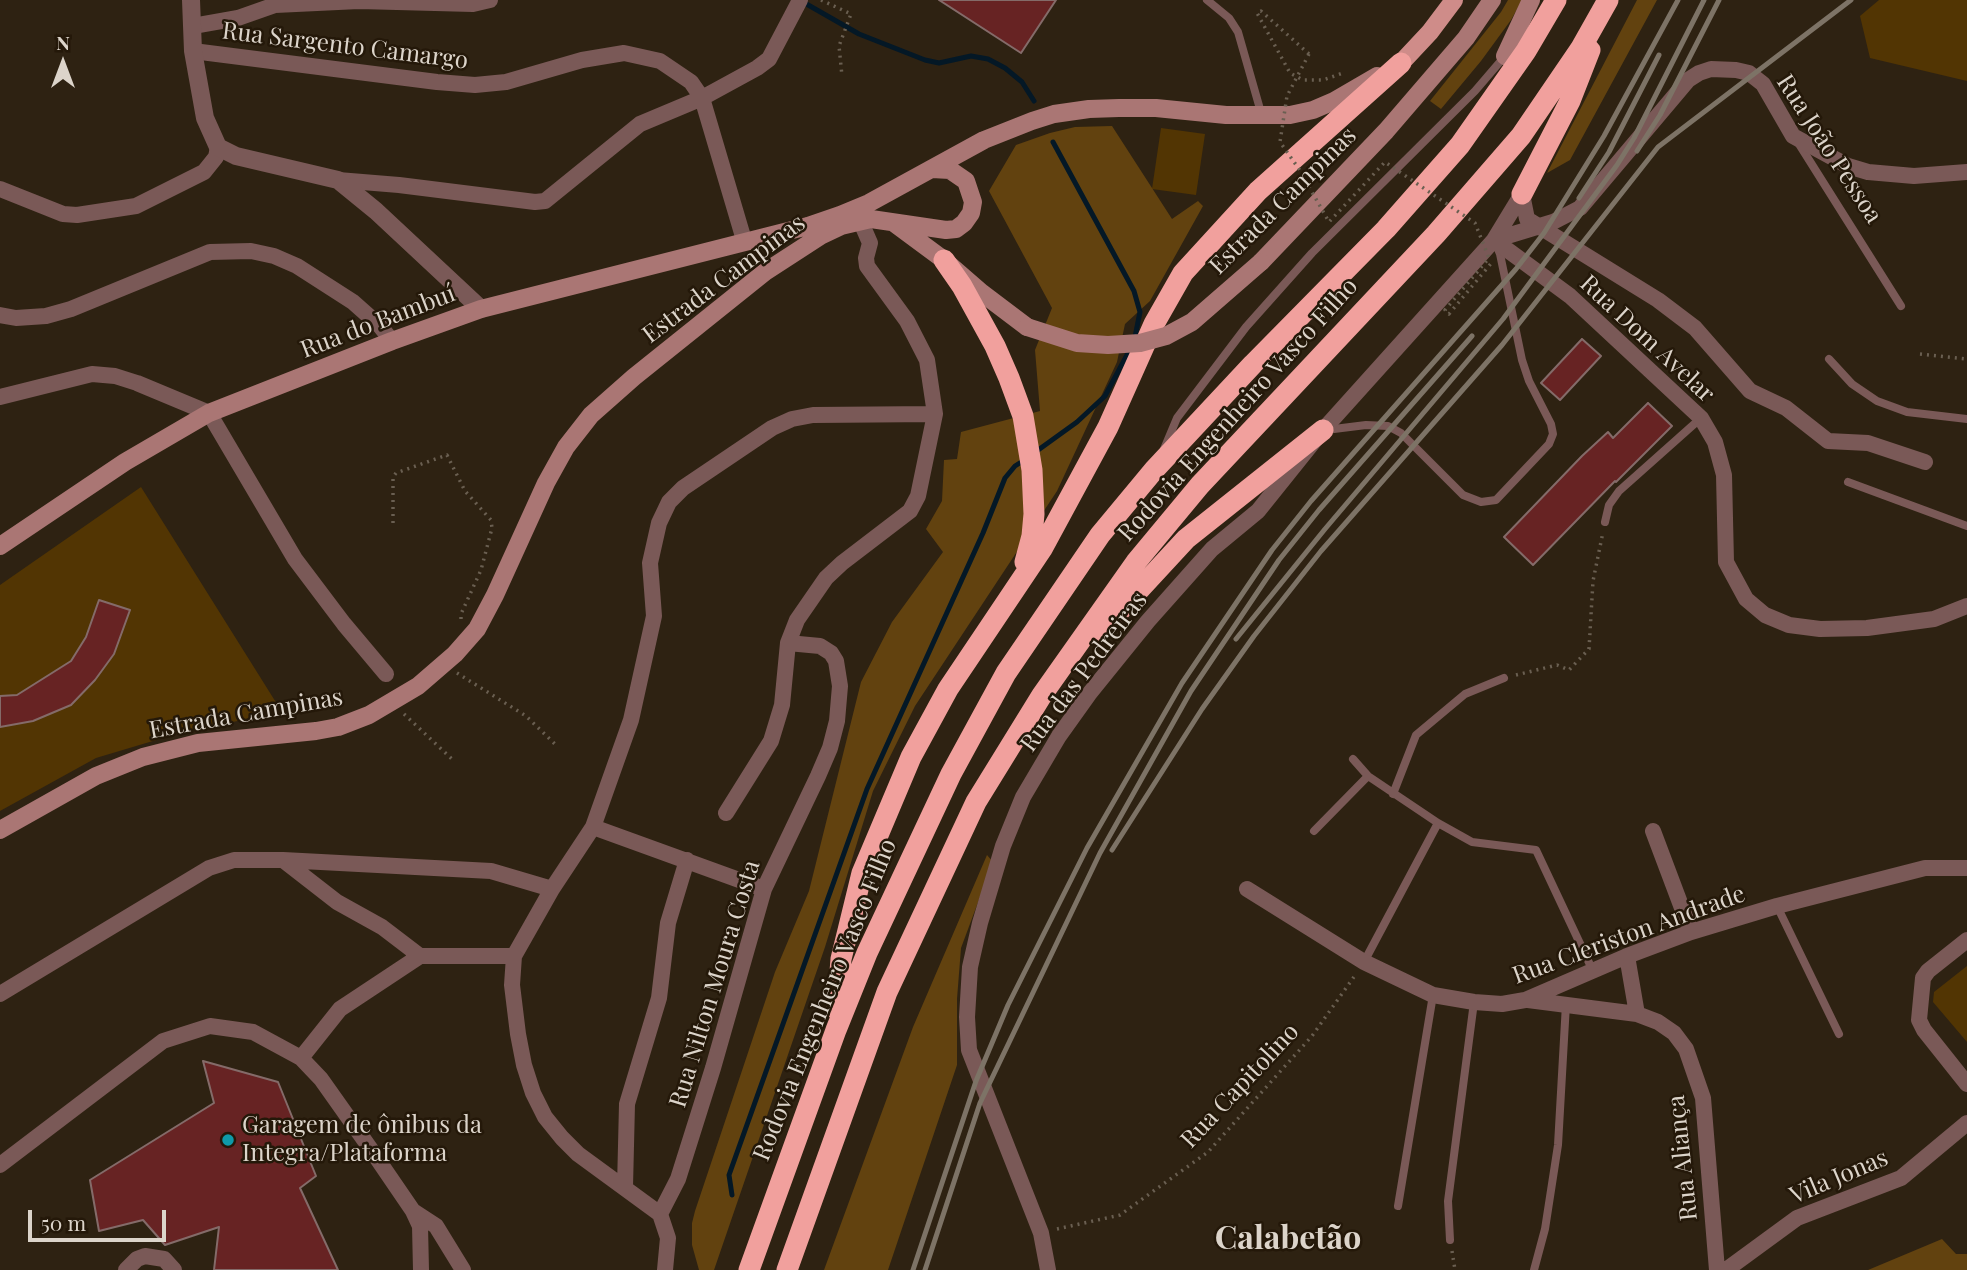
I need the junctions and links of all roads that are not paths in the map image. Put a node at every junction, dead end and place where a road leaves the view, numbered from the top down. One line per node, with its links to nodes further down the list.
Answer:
1 (191, 0): 10 (street)
2 (490, 0): 10 (street)
3 (1207, 0): 15 (lane)
4 (1454, 0): 13 (main road, Estrada Campinas)
5 (1493, 0): 29 (main road, Estrada Campinas, bridge)
6 (1531, 0): 12 (main road)
7 (1555, 0): 12 (lane); 43 (highway, Rodovia Engenheiro Vasco Filho)
8 (1609, 0): 22 (highway); 53 (highway, Rodovia Engenheiro Vasco Filho)
9 (798, 4): 14 (street)
10 (192, 26): 11 (street)
11 (193, 51): 14 (street, Rua Sargento Camargo); 17 (street)
12 (1505, 56): 43 (lane)
13 (1401, 63): 15 (main road, Estrada Campinas); 48 (highway)
14 (702, 97): 20 (street); 27 (street, Rua Sargento Camargo)
15 (1262, 116): 18 (main road, Estrada Campinas)
16 (1793, 136): 19 (street); 26 (street, Rua João Pessoa); 31 (lane, Rua João Pessoa)
17 (218, 147): 20 (street); 21 (street)
18 (932, 169): 24 (main road); 25 (main road, Estrada Campinas)
19 (1967, 172)
20 (338, 180): 32 (street)
21 (0, 189)
22 (1522, 194): 26 (street); 28 (street, Rua das Pedreiras)
23 (860, 219): 24 (main road, Estrada Campinas); 30 (main road, Estrada Campinas); 38 (street)
24 (891, 221): 29 (main road, Estrada Campinas)
25 (808, 226): 27 (main road, Rua do Bambuí)
26 (1541, 226): 28 (street, Rua João Pessoa); 42 (street)
27 (749, 239): 30 (main road); 32 (main road, Rua do Bambuí)
28 (1494, 240): 39 (street, Rua Dom Avelar); 41 (street, Rua das Pedreiras); 41 (lane)
29 (944, 260): 48 (highway)
30 (765, 272): 60 (main road, Estrada Campinas)
31 (1901, 306)
32 (481, 309): 34 (main road, Rua do Bambuí)
33 (0, 315): 34 (street)
34 (391, 341): 37 (main road, Rua do Bambuí)
35 (1829, 359): 40 (lane)
36 (0, 397): 37 (street)
37 (209, 413): 47 (main road, Rua do Bambuí); 51 (street)
38 (935, 415): 50 (street); 59 (street)
39 (1701, 418): 45 (lane); 49 (street, Rua Dom Avelar)
40 (1967, 419)
41 (1323, 430): 53 (highway); 101 (street, Rua das Pedreiras)
42 (1925, 462)
43 (1154, 470): 83 (highway, Rodovia Engenheiro Vasco Filho)
44 (1848, 482): 46 (lane)
45 (1605, 522)
46 (1967, 526)
47 (0, 546)
48 (1014, 590): 83 (highway)
49 (1967, 606)
50 (788, 643): 57 (street); 67 (street, Rua Nilton Moura Costa)
51 (386, 674)
52 (1504, 678): 56 (lane)
53 (1042, 695): 100 (highway, Rodovia Engenheiro Vasco Filho)
54 (1353, 760): 55 (lane)
55 (1367, 776): 56 (lane); 61 (lane)
56 (1393, 793): 58 (lane)
57 (726, 813)
58 (1438, 823): 75 (lane); 76 (lane)
59 (593, 827): 64 (street); 66 (street)
60 (0, 830)
61 (1314, 831)
62 (1653, 831): 70 (street)
63 (283, 859): 66 (street); 72 (street); 77 (street)
64 (687, 860): 67 (street); 89 (street)
65 (1965, 871): 69 (street, Rua Cleriston Andrade)
66 (552, 889): 73 (street)
67 (764, 889): 92 (street, Rua Nilton Moura Costa)
68 (1247, 889): 75 (street, Rua Cleriston Andrade)
69 (1777, 906): 70 (street, Rua Cleriston Andrade); 84 (lane)
70 (1691, 932): 74 (street, Rua Cleriston Andrade)
71 (1967, 940): 86 (street)
72 (420, 956): 73 (street); 85 (street)
73 (514, 956): 89 (street)
74 (1627, 956): 76 (street, Rua Cleriston Andrade); 82 (street)
75 (1364, 962): 78 (street, Rua Cleriston Andrade)
76 (1592, 969): 79 (street, Rua Cleriston Andrade)
77 (0, 994)
78 (1433, 995): 80 (street, Rua Cleriston Andrade); 90 (lane)
79 (1525, 1000): 80 (street, Rua Cleriston Andrade); 81 (street, Rua Aliança)
80 (1474, 1002): 93 (lane)
81 (1566, 1004): 82 (street, Rua Aliança); 102 (lane)
82 (1637, 1014): 103 (street, Rua Aliança)
83 (836, 1030): 99 (highway, Rodovia Engenheiro Vasco Filho)
84 (1839, 1034)
85 (302, 1058): 88 (street); 91 (street)
86 (1967, 1084)
87 (1967, 1124): 104 (street, Vila Jonas)
88 (0, 1166)
89 (625, 1187): 92 (street)
90 (1398, 1206)
91 (413, 1211): 96 (street); 97 (street)
92 (660, 1214): 98 (street)
93 (1450, 1240)
94 (126, 1270): 95 (street)
95 (174, 1270)
96 (421, 1270)
97 (463, 1270)
98 (666, 1270)
99 (749, 1270)
100 (787, 1270)
101 (1048, 1270)
102 (1534, 1270)
103 (1717, 1270)
104 (1726, 1270)

